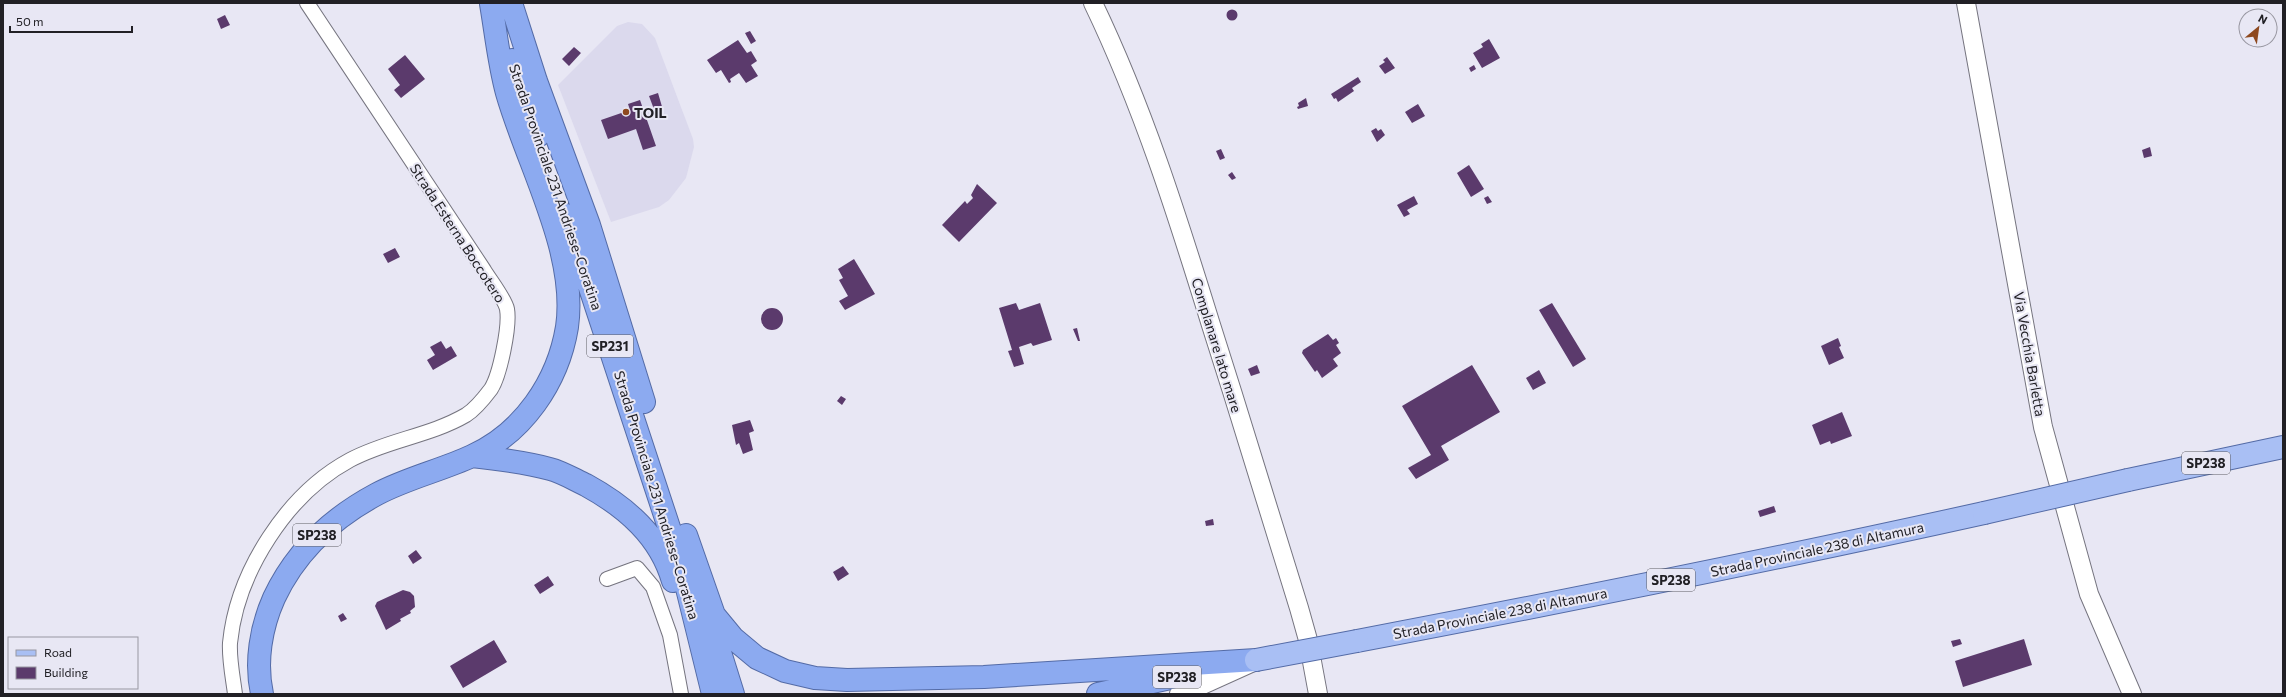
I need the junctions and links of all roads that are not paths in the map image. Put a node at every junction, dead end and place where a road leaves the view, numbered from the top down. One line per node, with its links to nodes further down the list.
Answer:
1 (307, 3): 10 (street, Strada Esterna Boccotero)
2 (498, 3): 6 (highway); 7 (highway, Strada Provinciale 231 Andriese-Coratina / SP231); 14 (highway, Strada Provinciale 231 Andriese-Coratina / SP231)
3 (1093, 3): 18 (street, Complanare lato mare)
4 (1966, 3): 19 (street, Via Vecchia Barletta)
5 (2283, 447): 9 (main road, Strada Provinciale 238 di Altamura / SP238, bridge)
6 (472, 456): 11 (highway, SP238); 13 (highway)
7 (682, 527): 9 (highway); 15 (highway, Strada Provinciale 231 Andriese-Coratina / SP231)
8 (607, 579): 12 (street)
9 (1256, 660): 16 (highway, SP238); 17 (main road)
10 (235, 694)
11 (262, 694)
12 (680, 694)
13 (700, 694)
14 (713, 694)
15 (732, 694)
16 (1098, 694)
17 (1180, 694)
18 (1318, 694)
19 (2132, 694)

